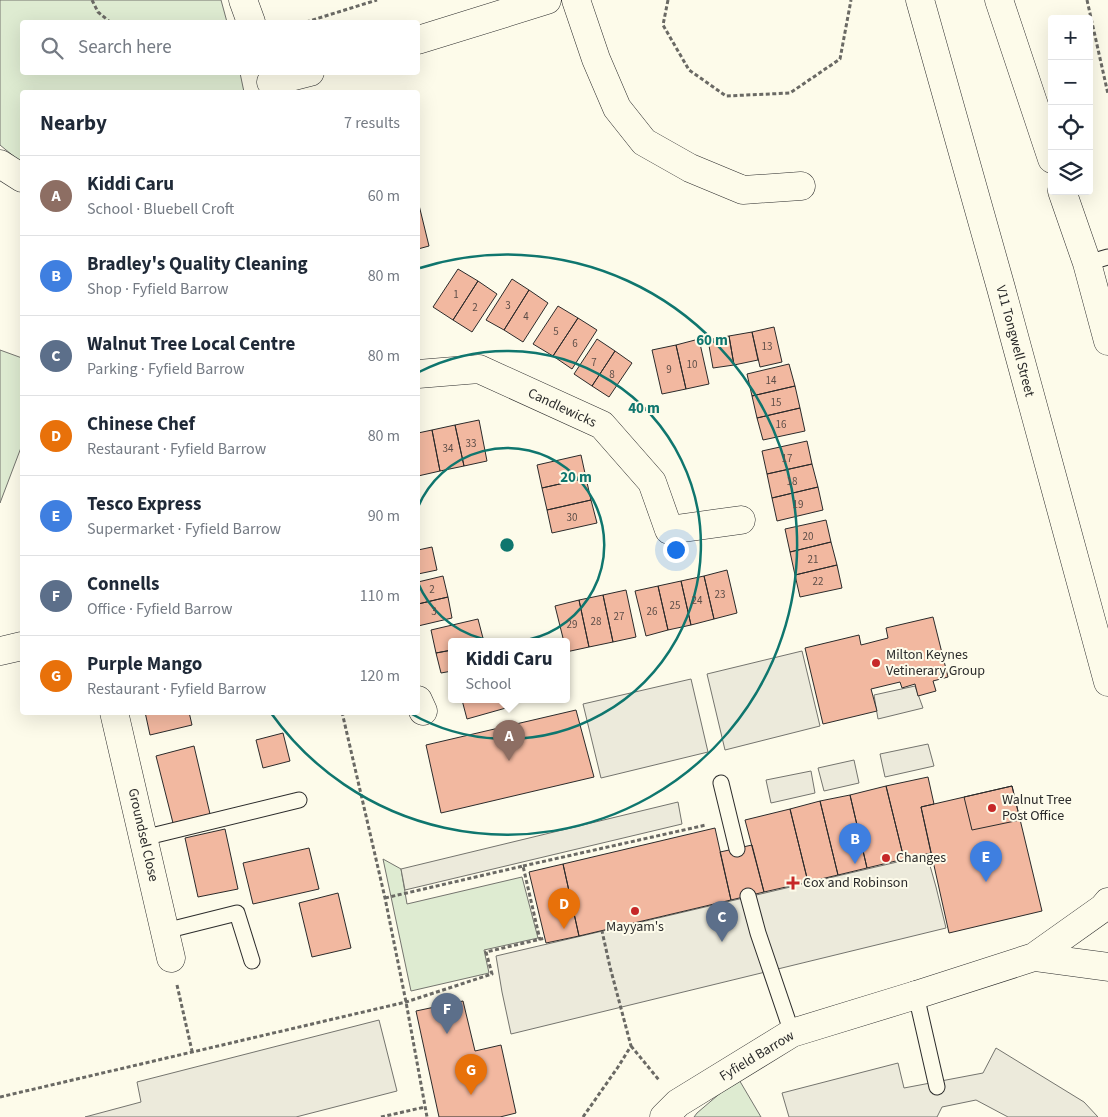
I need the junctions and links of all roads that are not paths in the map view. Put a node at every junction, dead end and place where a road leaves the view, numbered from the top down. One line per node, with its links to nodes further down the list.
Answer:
1 (243, 0): 6 (main road)
2 (547, 0): 7 (main road)
3 (576, 0): 13 (main road)
4 (920, 0): 21 (main road, V11 Tongwell Street)
5 (999, 0): 10 (main road)
6 (250, 20)
7 (420, 39)
8 (298, 75): 9 (main road)
9 (271, 82)
10 (1049, 150)
11 (0, 164): 12 (main road)
12 (20, 177)
13 (801, 186)
14 (1064, 195): 15 (main road)
15 (1097, 260): 16 (main road)
16 (1108, 341)
17 (420, 374): 18 (main road, Candlewicks)
18 (741, 520)
19 (20, 646): 20 (main road)
20 (0, 651)
21 (1108, 682)
22 (115, 715): 25 (main road, Groundsel Close)
23 (721, 783): 26 (lane)
24 (299, 800): 25 (lane)
25 (143, 838): 29 (main road, Groundsel Close)
26 (737, 849)
27 (748, 896): 35 (lane)
28 (1108, 902): 31 (main road)
29 (165, 930): 30 (main road, Groundsel Close); 32 (lane)
30 (171, 958)
31 (1034, 958): 33 (main road); 34 (main road, Fyfield Barrow)
32 (252, 961)
33 (1108, 967)
34 (916, 995): 35 (main road, Fyfield Barrow); 36 (lane)
35 (792, 1033): 37 (main road, Fyfield Barrow)
36 (937, 1087)
37 (664, 1117)

